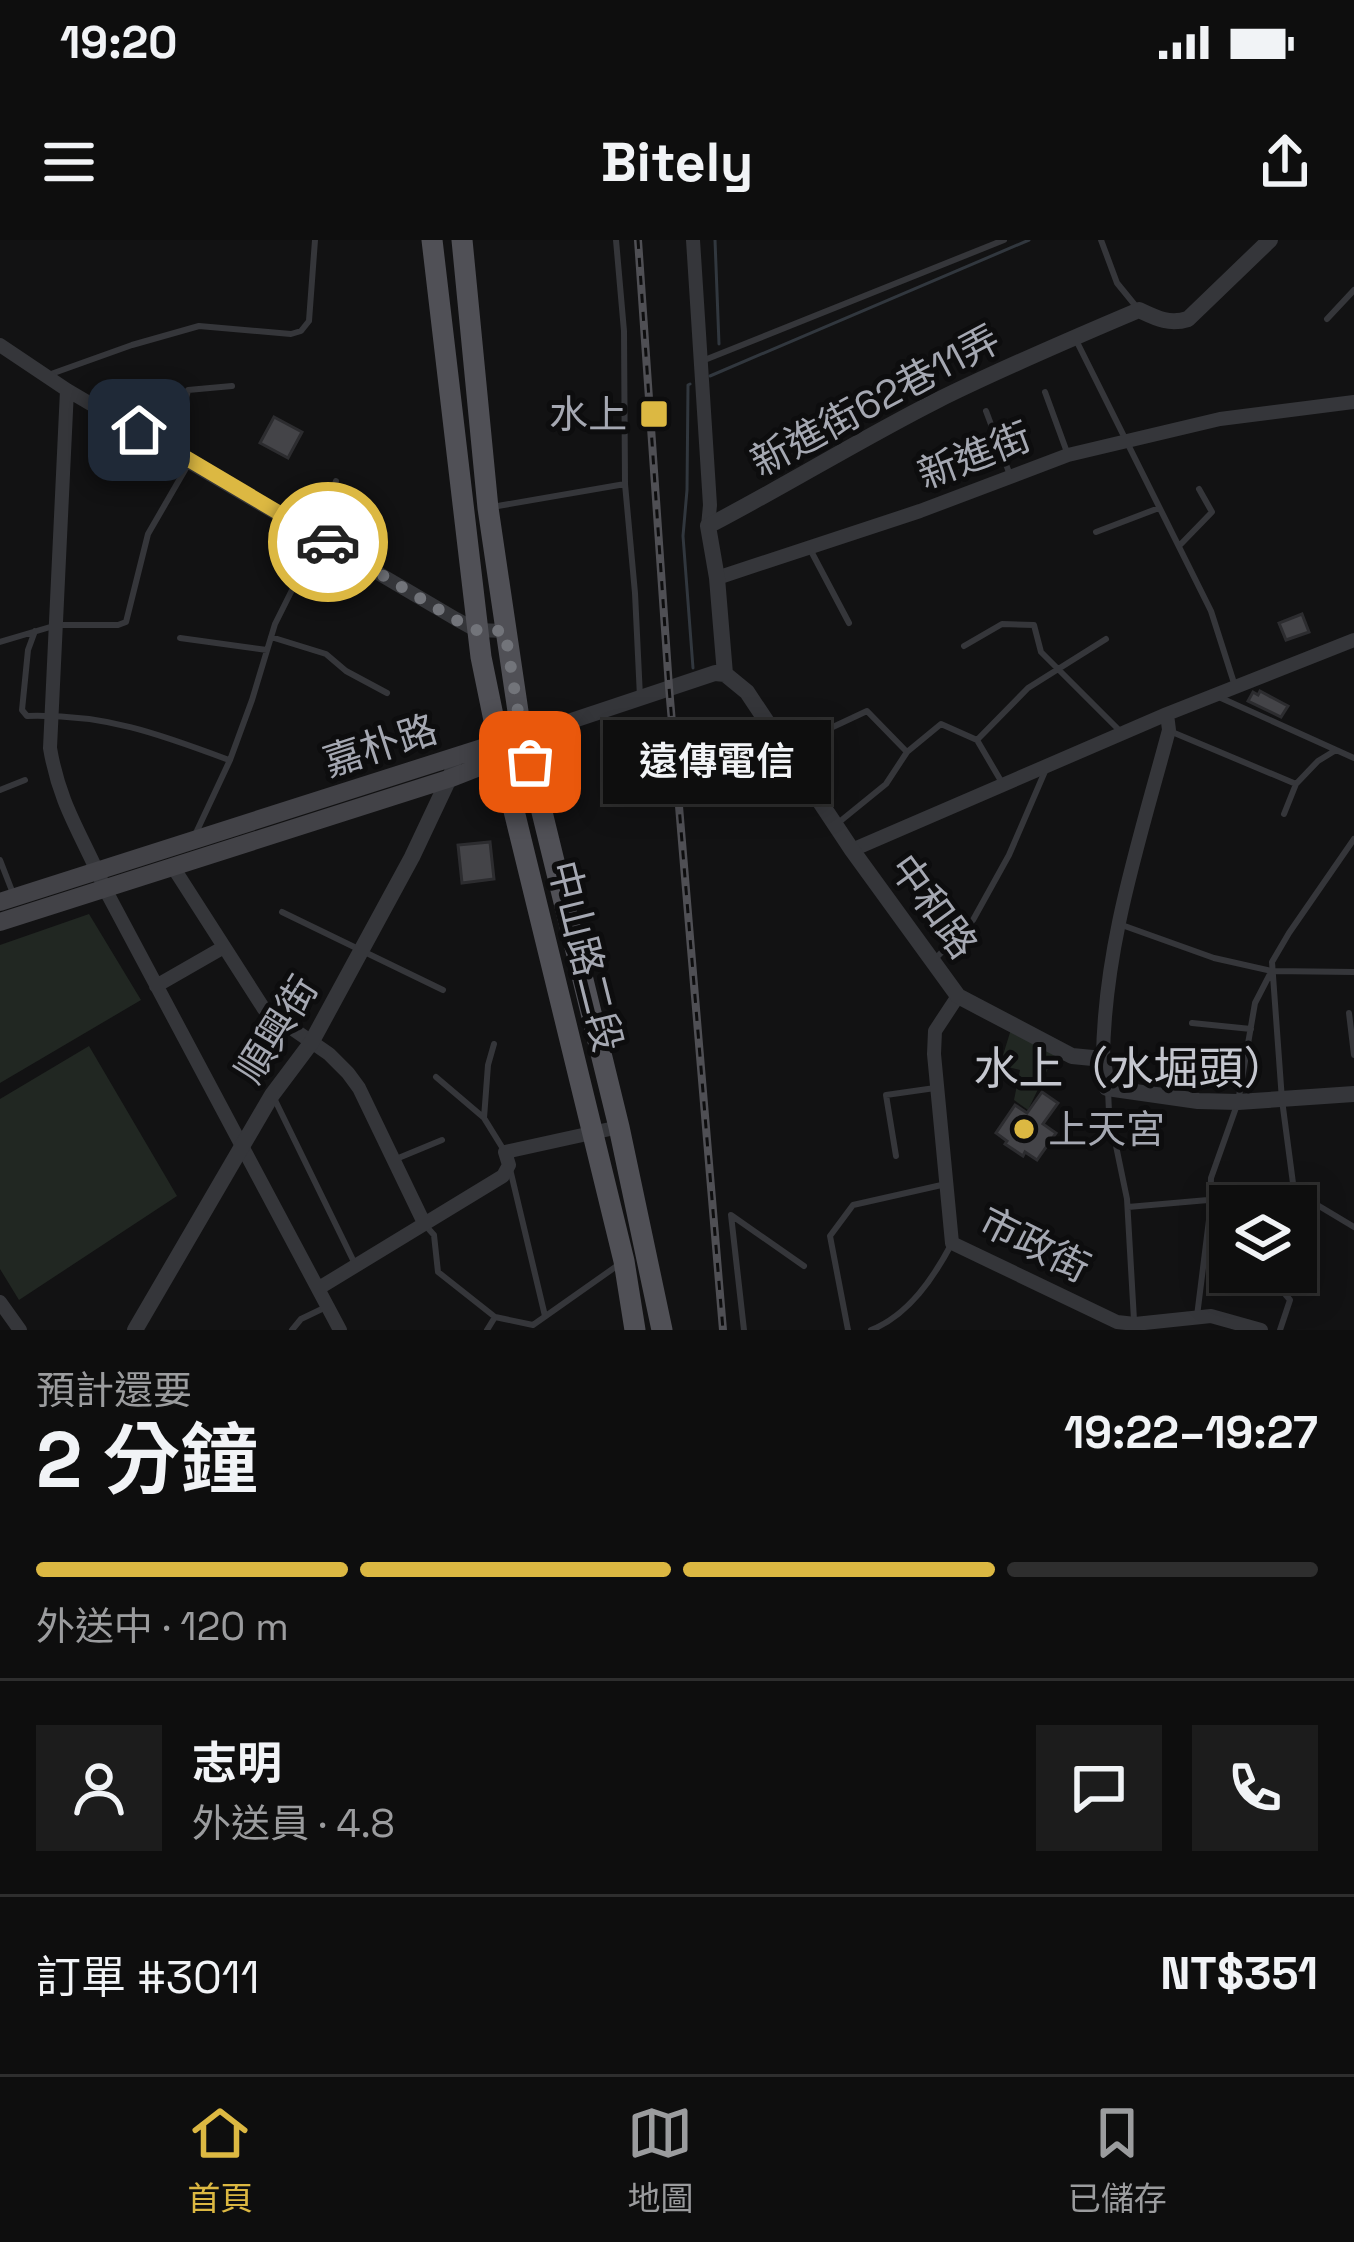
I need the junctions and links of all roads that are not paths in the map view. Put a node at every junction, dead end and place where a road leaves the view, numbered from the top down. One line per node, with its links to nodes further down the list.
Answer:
1 (314, 240): 15 (lane)
2 (432, 240): 39 (main road, 中山路二段)
3 (462, 240): 29 (main road, 中山路二段)
4 (616, 240): 27 (lane)
5 (693, 240): 14 (street)
6 (1004, 240): 14 (lane)
7 (1101, 240): 10 (lane)
8 (1270, 240): 10 (street)
9 (1354, 290): 11 (lane)
10 (1139, 310): 12 (street, 新進街62巷11弄)
11 (1327, 319)
12 (1074, 337): 21 (lane); 31 (street, 新進街62巷11弄)
13 (0, 345): 15 (street)
14 (699, 363): 31 (street)
15 (47, 376): 17 (street)
16 (232, 386): 22 (lane)
17 (68, 390): 22 (street); 38 (street)
18 (1045, 392): 23 (lane)
19 (1354, 402): 21 (street, 新進街)
20 (986, 411): 25 (lane)
21 (1126, 442): 23 (street, 新進街); 30 (lane)
22 (174, 451): 24 (street)
23 (1068, 455): 25 (street, 新進街)
24 (191, 460): 33 (street); 38 (lane)
25 (1010, 477): 35 (street, 新進街)
26 (336, 481): 33 (lane)
27 (625, 484): 29 (lane); 54 (lane)
28 (1199, 489): 34 (lane)
29 (488, 508): 41 (main road, 中山路二段)
30 (1160, 508): 32 (lane); 34 (lane)
31 (708, 526): 36 (street)
32 (1096, 532)
33 (319, 536): 39 (street); 42 (lane)
34 (1179, 546): 51 (lane)
35 (810, 548): 36 (street, 新進街); 37 (lane)
36 (718, 578): 50 (street)
37 (849, 623)
38 (57, 625): 40 (lane); 55 (street)
39 (476, 630): 41 (street); 61 (main road, 中山路二段)
40 (34, 631): 46 (lane); 55 (lane)
41 (505, 631): 58 (main road, 中山路二段)
42 (271, 637): 48 (lane); 52 (lane)
43 (180, 638): 48 (lane)
44 (1106, 639): 49 (lane)
45 (1354, 640): 51 (street)
46 (0, 642)
47 (964, 646): 49 (lane)
48 (267, 650): 66 (lane)
49 (1057, 668): 57 (lane); 59 (lane)
50 (725, 674): 54 (street); 60 (street, 中和路)
51 (1235, 687): 53 (street)
52 (387, 693)
53 (1215, 695): 56 (street); 62 (lane)
54 (640, 698): 58 (street)
55 (53, 716): 66 (lane); 82 (street)
56 (1168, 722): 57 (street); 71 (lane); 86 (street)
57 (1122, 733): 67 (street)
58 (523, 737): 61 (main road, 嘉朴路); 110 (main road, 中山路二段)
59 (977, 740): 63 (lane); 70 (lane)
60 (785, 749): 63 (lane); 74 (street, 中和路)
61 (500, 750): 64 (main road, 嘉朴路); 68 (main road, 嘉朴路); 111 (main road, 中山路二段)
62 (1336, 750): 65 (lane); 71 (lane)
63 (907, 752): 74 (lane)
64 (458, 755): 68 (street, 順興街); 75 (main road, 嘉朴路)
65 (1354, 758)
66 (230, 760): 75 (lane)
67 (1047, 765): 70 (street); 89 (lane)
68 (451, 778): 81 (main road, 嘉朴路); 88 (street, 順興街)
69 (25, 780): 72 (lane)
70 (1003, 784): 77 (street)
71 (1296, 784): 73 (lane)
72 (0, 790)
73 (1284, 814)
74 (836, 826): 77 (street, 中和路)
75 (194, 839): 82 (main road, 嘉朴路)
76 (1354, 839): 80 (lane)
77 (852, 850): 89 (street, 中和路)
78 (0, 860): 84 (lane)
79 (1354, 861): 80 (lane)
80 (1338, 864): 90 (lane)
81 (173, 867): 83 (main road, 嘉朴路); 87 (street)
82 (97, 870): 83 (street); 84 (main road, 嘉朴路)
83 (104, 889): 84 (main road, 嘉朴路); 92 (street)
84 (8, 910)
85 (282, 912): 88 (lane)
86 (1118, 923): 90 (lane); 101 (street)
87 (224, 947): 92 (street); 98 (street)
88 (362, 952): 93 (lane); 98 (street, 順興街)
89 (933, 961): 94 (street, 中和路)
90 (1272, 971): 91 (lane); 97 (lane); 107 (lane)
91 (1354, 972)
92 (156, 986): 113 (street)
93 (443, 990)
94 (958, 996): 101 (street, 中和路); 103 (street, 市政街)
95 (1349, 1013): 100 (lane)
96 (1192, 1023): 97 (lane)
97 (1251, 1029): 108 (lane)
98 (311, 1043): 106 (street, 順興街); 116 (street)
99 (494, 1044): 109 (lane)
100 (1354, 1055)
101 (1103, 1059): 104 (street)
102 (436, 1077): 109 (lane)
103 (937, 1088): 114 (lane); 117 (street, 市政街)
104 (1108, 1088): 108 (street); 122 (lane)
105 (1354, 1094): 107 (street)
106 (272, 1095): 113 (street, 順興街); 128 (lane)
107 (1282, 1100): 108 (street); 119 (lane)
108 (1238, 1102): 118 (lane)
109 (484, 1118): 115 (lane)
110 (619, 1127): 111 (street); 144 (main road, 中山路二段)
111 (591, 1132): 115 (street); 127 (main road, 中山路二段)
112 (442, 1140): 116 (lane)
113 (241, 1148): 130 (street); 139 (street, 順興街)
114 (896, 1156)
115 (507, 1158): 124 (street); 134 (lane)
116 (393, 1160): 124 (street)
117 (946, 1184): 126 (street, 市政街); 146 (lane)
118 (1210, 1185)
119 (1293, 1185)
120 (1209, 1200): 122 (lane)
121 (1317, 1205): 125 (lane)
122 (1127, 1208): 137 (lane)
123 (1209, 1220): 135 (lane)
124 (424, 1223): 128 (street); 136 (lane)
125 (1354, 1227)
126 (952, 1243): 137 (street, 市政街); 147 (lane)
127 (624, 1261): 134 (lane); 143 (main road, 中山路二段)
128 (356, 1265): 130 (street)
129 (804, 1266): 145 (lane)
130 (319, 1288): 133 (street)
131 (1285, 1293): 149 (lane)
132 (0, 1302): 138 (street)
133 (327, 1306): 140 (lane); 141 (street)
134 (545, 1316): 136 (lane)
135 (1197, 1316): 137 (street, 市政街); 148 (street, 市政街)
136 (495, 1317): 142 (lane)
137 (1135, 1327)
138 (20, 1330)
139 (135, 1330)
140 (292, 1330)
141 (340, 1330)
142 (487, 1330)
143 (635, 1330)
144 (662, 1330)
145 (744, 1330)
146 (848, 1330)
147 (872, 1330)
148 (1262, 1330)
149 (1280, 1330)

